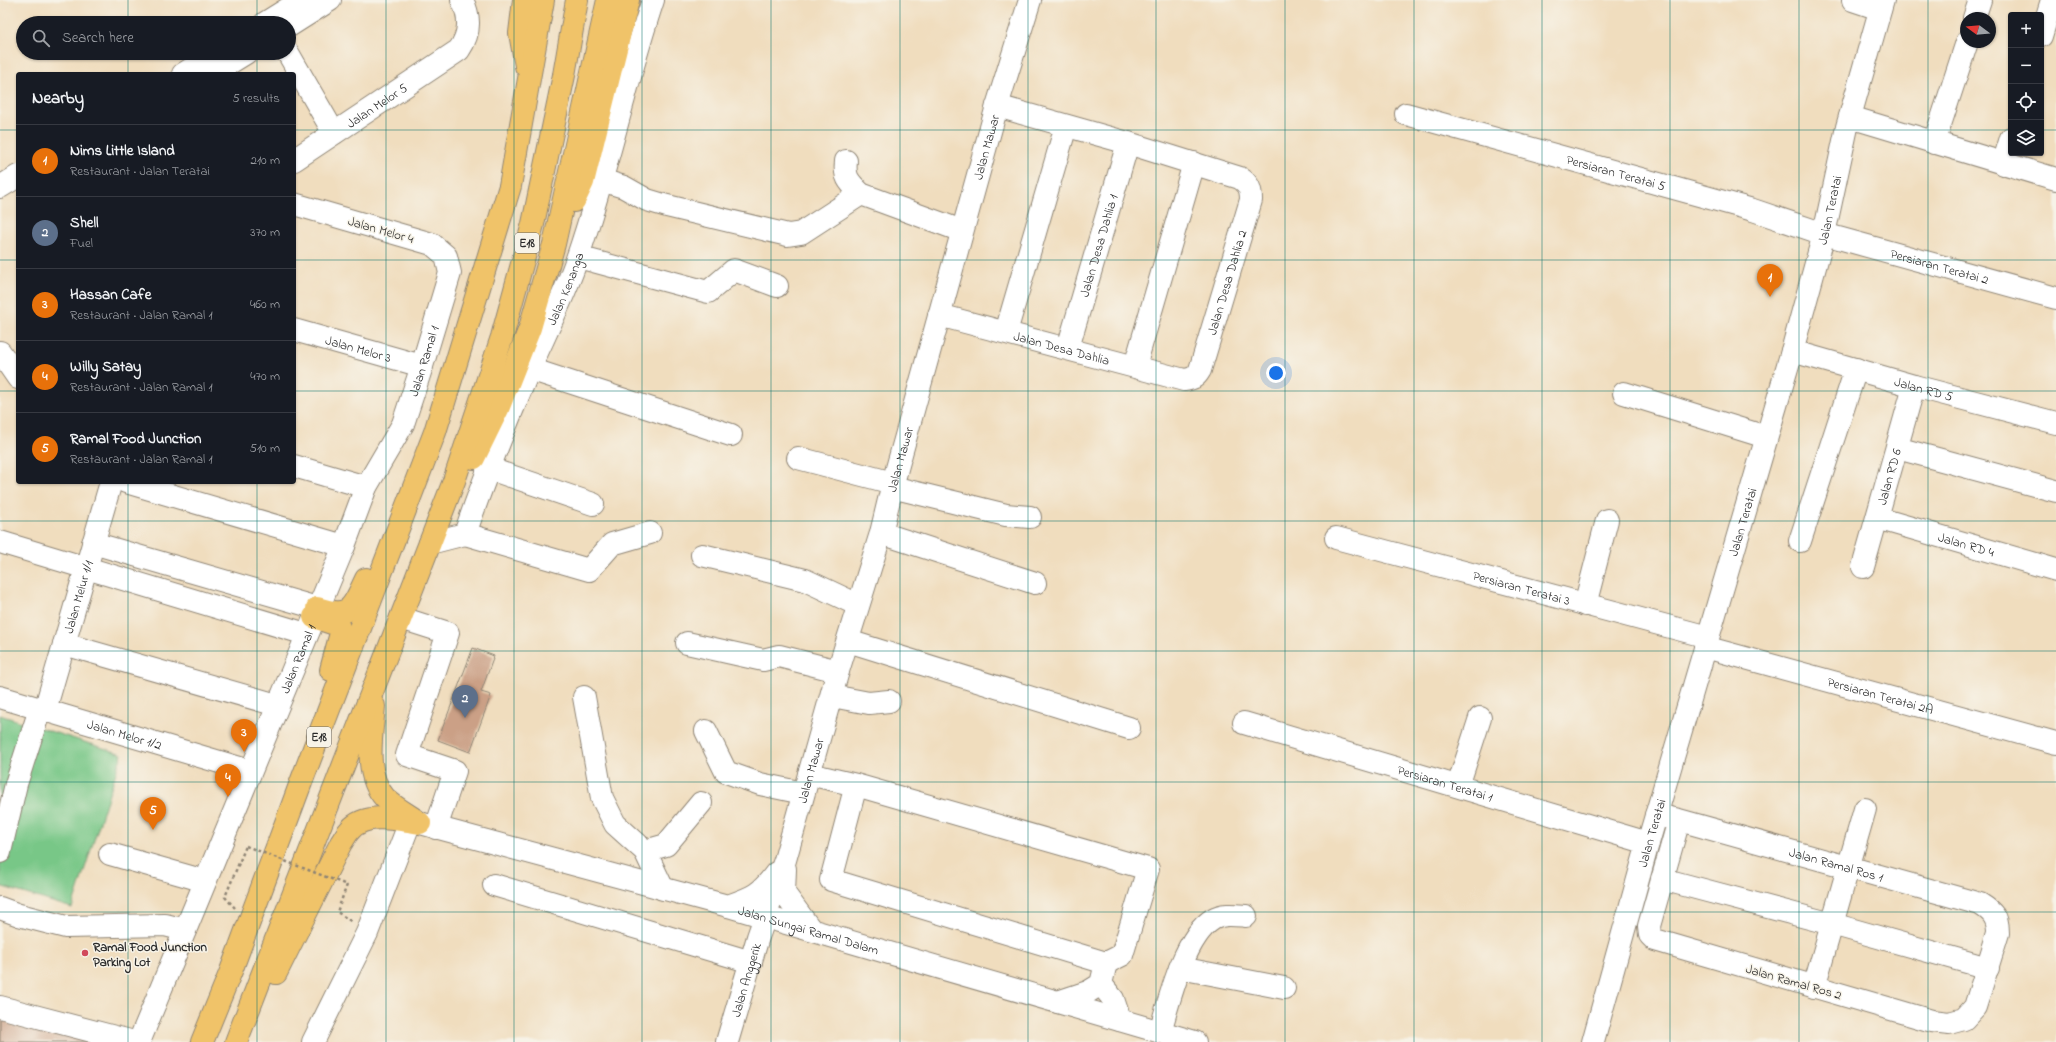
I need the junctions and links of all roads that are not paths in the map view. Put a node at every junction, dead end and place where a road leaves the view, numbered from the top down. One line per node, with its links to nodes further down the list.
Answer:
1 (302, 0): 16 (street)
2 (330, 0): 17 (street)
3 (462, 0): 30 (street, Jalan Melor 5)
4 (524, 0): 25 (highway)
5 (543, 0): 25 (highway, E18)
6 (576, 0): 73 (highway, E18)
7 (608, 0): 46 (highway, E18)
8 (628, 0): 46 (highway)
9 (653, 0): 40 (street, Jalan Kenanga)
10 (1030, 0): 26 (street, Jalan Mawar)
11 (1853, 0): 14 (street)
12 (1980, 0): 15 (street)
13 (2052, 0): 18 (street)
14 (1881, 4): 28 (street, Jalan Teratai)
15 (1976, 12)
16 (276, 16)
17 (296, 22)
18 (2044, 26)
19 (1965, 48): 32 (street)
20 (205, 60): 23 (street)
21 (235, 60): 24 (street)
22 (292, 60): 30 (street)
23 (186, 72)
24 (215, 72)
25 (528, 83): 66 (highway, E18)
26 (997, 106): 29 (street); 44 (street, Jalan Mawar)
27 (1406, 114): 45 (street, Persiaran Teratai 5)
28 (1850, 117): 32 (street); 45 (street, Jalan Teratai)
29 (1066, 126): 31 (street); 53 (street)
30 (334, 133): 34 (street, Jalan Melor 5)
31 (1128, 143): 36 (street); 54 (street, Jalan Desa Dahlia 1)
32 (1934, 143): 37 (street)
33 (2008, 148): 37 (street)
34 (296, 159)
35 (846, 161): 42 (street)
36 (1194, 163): 58 (street); 62 (street, Jalan Desa Dahlia 2)
37 (2003, 164): 39 (street)
38 (16, 177): 41 (street)
39 (2056, 179)
40 (601, 180): 42 (street); 47 (street, Jalan Kenanga)
41 (0, 187)
42 (861, 194): 44 (street)
43 (296, 205): 48 (street, Jalan Melor 4)
44 (962, 231): 51 (street, Jalan Mawar)
45 (1824, 234): 50 (street, Persiaran Teratai 2); 55 (street, Jalan Teratai)
46 (554, 244): 73 (highway, E18)
47 (578, 257): 49 (street); 59 (street, Jalan Kenanga)
48 (450, 273): 57 (street, Jalan Ramal 1)
49 (778, 286)
50 (2056, 298)
51 (939, 315): 53 (street, Jalan Desa Dahlia); 76 (street, Jalan Mawar)
52 (296, 331): 57 (street, Jalan Melor 3)
53 (1006, 332): 54 (street, Jalan Desa Dahlia)
54 (1068, 348): 58 (street, Jalan Desa Dahlia)
55 (1792, 351): 60 (street, Jalan RD 5); 68 (street, Jalan Teratai)
56 (0, 352): 61 (street)
57 (422, 366): 77 (street, Jalan Ramal 1)
58 (1134, 366): 62 (street, Jalan Desa Dahlia)
59 (530, 369): 67 (street); 72 (street, Jalan Kenanga)
60 (1856, 369): 63 (street, Jalan RD 5); 87 (street)
61 (16, 375)
62 (1184, 380)
63 (1914, 386): 65 (street, Jalan RD 5); 69 (street, Jalan RD 6)
64 (1624, 393): 68 (street)
65 (2056, 423)
66 (435, 432): 100 (highway); 120 (highway, E18)
67 (731, 435)
68 (1766, 437): 102 (street, Jalan Teratai)
69 (1897, 448): 78 (street); 81 (street, Jalan RD 6)
70 (798, 458): 76 (street)
71 (296, 467): 77 (street)
72 (488, 468): 79 (street); 85 (street, Jalan Kenanga)
73 (454, 481): 90 (highway, E18)
74 (110, 484): 89 (street, Jalan Melur 1/1)
75 (133, 484): 91 (street)
76 (892, 485): 80 (street); 84 (street, Jalan Mawar)
77 (366, 487): 91 (street, Jalan Ramal 1)
78 (2056, 491)
79 (593, 504)
80 (1030, 517)
81 (1877, 518): 93 (street, Jalan RD 6); 95 (street, Jalan RD 4)
82 (1607, 520): 98 (street)
83 (650, 533): 85 (street)
84 (881, 533): 96 (street); 97 (street, Jalan Mawar)
85 (465, 534): 90 (street)
86 (1336, 538): 98 (street, Persiaran Teratai 3)
87 (1800, 541)
88 (0, 542): 94 (street)
89 (93, 543): 94 (street, Jalan Melur 1/1); 100 (street)
90 (430, 543): 99 (highway, E18)
91 (344, 546): 100 (street, Jalan Ramal 1)
92 (702, 555): 97 (street)
93 (1862, 567)
94 (86, 568): 100 (street); 104 (street, Jalan Melur 1/1)
95 (2056, 570)
96 (1035, 583)
97 (858, 605): 101 (street, Jalan Mawar)
98 (1585, 605): 102 (street, Persiaran Teratai 3)
99 (401, 618): 106 (highway, E18); 127 (street)
100 (312, 619): 111 (street, Jalan Ramal 1); 120 (highway)
101 (848, 641): 105 (street, Jalan Mawar); 115 (street)
102 (1707, 642): 117 (street, Persiaran Teratai 2A); 125 (street, Jalan Teratai)
103 (687, 643): 105 (street)
104 (64, 644): 111 (street); 112 (street, Jalan Melur 1/1)
105 (838, 671): 108 (street, Jalan Mawar)
106 (374, 688): 127 (highway); 161 (highway, E18)
107 (584, 696): 129 (street)
108 (832, 696): 110 (street); 119 (street, Jalan Mawar)
109 (0, 697): 112 (street, Jalan Melor 1/2)
110 (889, 701)
111 (277, 705): 118 (street, Jalan Ramal 1)
112 (43, 710): 118 (street, Jalan Melor 1/2); 130 (street, Jalan Melur 1/1)
113 (1480, 718): 122 (street)
114 (1244, 723): 122 (street, Persiaran Teratai 1)
115 (1129, 728)
116 (706, 731): 119 (street)
117 (2056, 743)
118 (250, 771): 135 (street, Jalan Ramal 1)
119 (806, 784): 121 (street); 132 (street, Jalan Mawar)
120 (300, 785): 149 (highway, E18)
121 (856, 785): 150 (street); 150 (street)
122 (1458, 786): 128 (street, Persiaran Teratai 1)
123 (701, 803): 129 (street)
124 (1865, 808): 133 (street)
125 (1656, 815): 126 (street, Jalan Ramal Ros 1); 128 (street, Jalan Teratai)
126 (1679, 820): 133 (street, Jalan Ramal Ros 1); 134 (street, Jalan Ramal Ros 2)
127 (422, 824): 137 (street, Jalan Sungai Ramal Dalam); 162 (highway); 163 (street)
128 (1648, 843): 166 (street, Jalan Teratai)
129 (645, 851): 137 (street)
130 (0, 852)
131 (110, 854): 135 (street)
132 (785, 860): 138 (street); 141 (street, Jalan Mawar); 144 (street)
133 (1848, 868): 142 (street); 145 (street, Jalan Ramal Ros 1)
134 (1662, 879): 142 (street); 151 (street, Jalan Ramal Ros 2)
135 (205, 880): 143 (street, Jalan Ramal 1)
136 (494, 885): 146 (street)
137 (663, 889): 138 (street, Jalan Sungai Ramal Dalam)
138 (728, 906): 141 (street, Jalan Sungai Ramal Dalam)
139 (1, 914): 143 (street)
140 (1246, 916): 147 (street)
141 (764, 917): 144 (street, Jalan Sungai Ramal Dalam); 146 (street, Jalan Anggerik)
142 (1832, 924): 148 (street); 151 (street)
143 (184, 930): 158 (street, Jalan Ramal 1)
144 (811, 930): 153 (street, Jalan Sungai Ramal Dalam)
145 (1998, 933): 148 (street, Jalan Ramal Ros 2)
146 (750, 962): 164 (street, Jalan Anggerik)
147 (1180, 968): 152 (street); 156 (street)
148 (1988, 968): 151 (street, Jalan Ramal Ros 2)
149 (231, 971): 159 (street); 160 (highway, E18)
150 (1103, 973): 153 (street); 155 (street)
151 (1814, 987)
152 (1284, 988)
153 (1058, 1002): 155 (street, Jalan Sungai Ramal Dalam)
154 (0, 1007): 157 (street)
155 (1120, 1020): 156 (street, Jalan Sungai Ramal Dalam)
156 (1160, 1032): 165 (street, Jalan Sungai Ramal Dalam)
157 (134, 1042)
158 (139, 1042)
159 (193, 1042)
160 (202, 1042)
161 (236, 1042)
162 (242, 1042)
163 (313, 1042)
164 (727, 1042)
165 (1195, 1042)
166 (1593, 1042)

